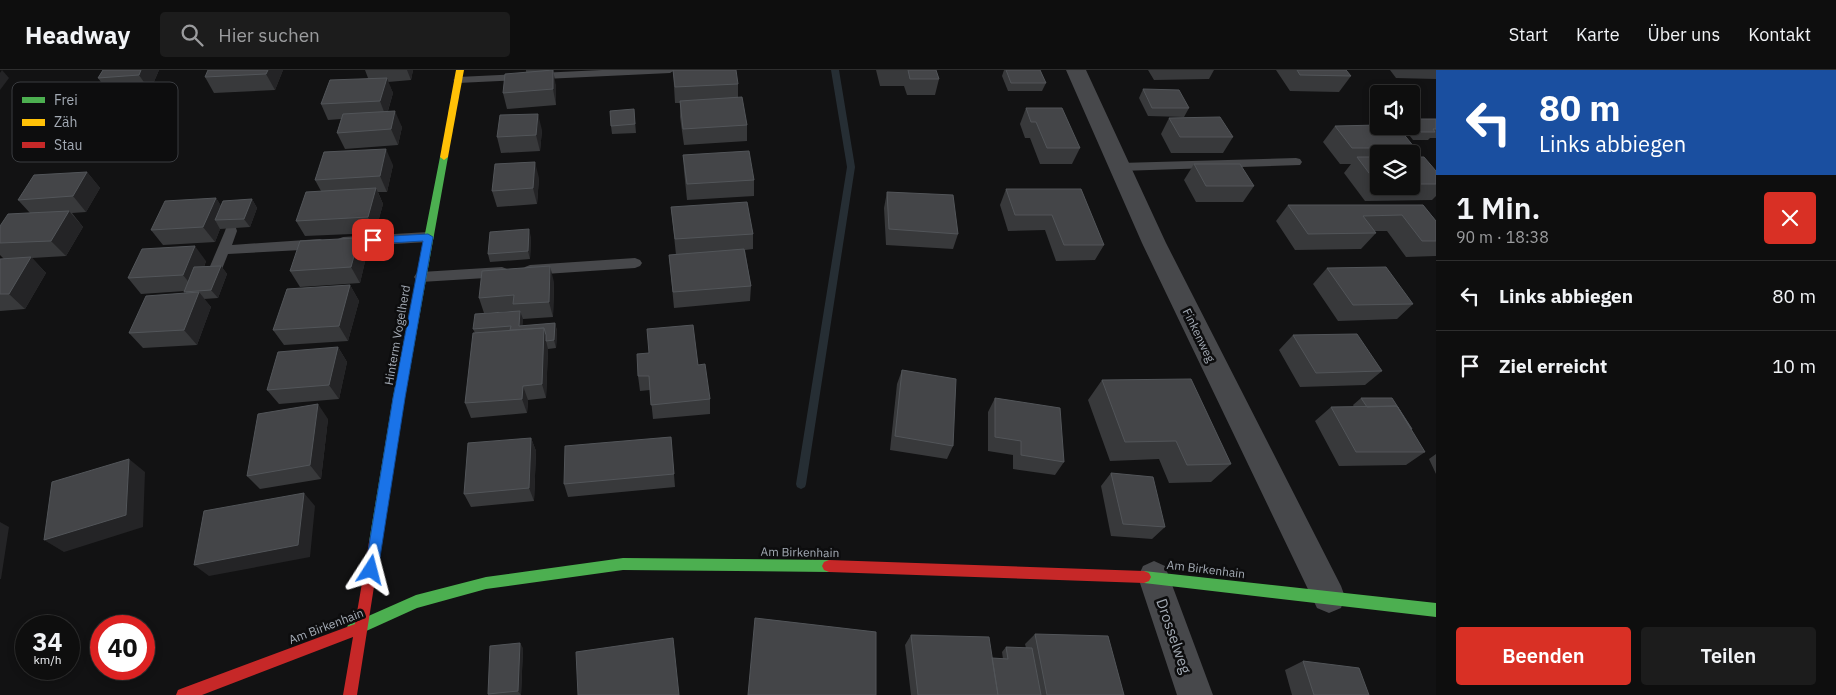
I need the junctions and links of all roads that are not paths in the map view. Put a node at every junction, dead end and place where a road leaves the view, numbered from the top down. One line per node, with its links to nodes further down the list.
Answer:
1 (670, 70): 3 (lane)
2 (1076, 70): 5 (street, Finkenweg)
3 (459, 75): 7 (street, Hinterm Vogelherd)
4 (1296, 162): 5 (lane)
5 (1120, 167): 13 (street, Finkenweg)
6 (232, 231): 8 (lane)
7 (428, 237): 8 (lane); 11 (street, Hinterm Vogelherd)
8 (224, 250): 10 (lane)
9 (635, 263): 11 (lane)
10 (215, 271)
11 (421, 277): 15 (street, Hinterm Vogelherd)
12 (1154, 577): 13 (street, Am Birkenhain); 15 (street, Am Birkenhain); 18 (street, Drosselweg)
13 (1329, 597): 14 (street, Am Birkenhain)
14 (1436, 610)
15 (362, 628): 16 (street, Am Birkenhain); 17 (street, Hinterm Vogelherd)
16 (183, 695)
17 (350, 695)
18 (1194, 695)

